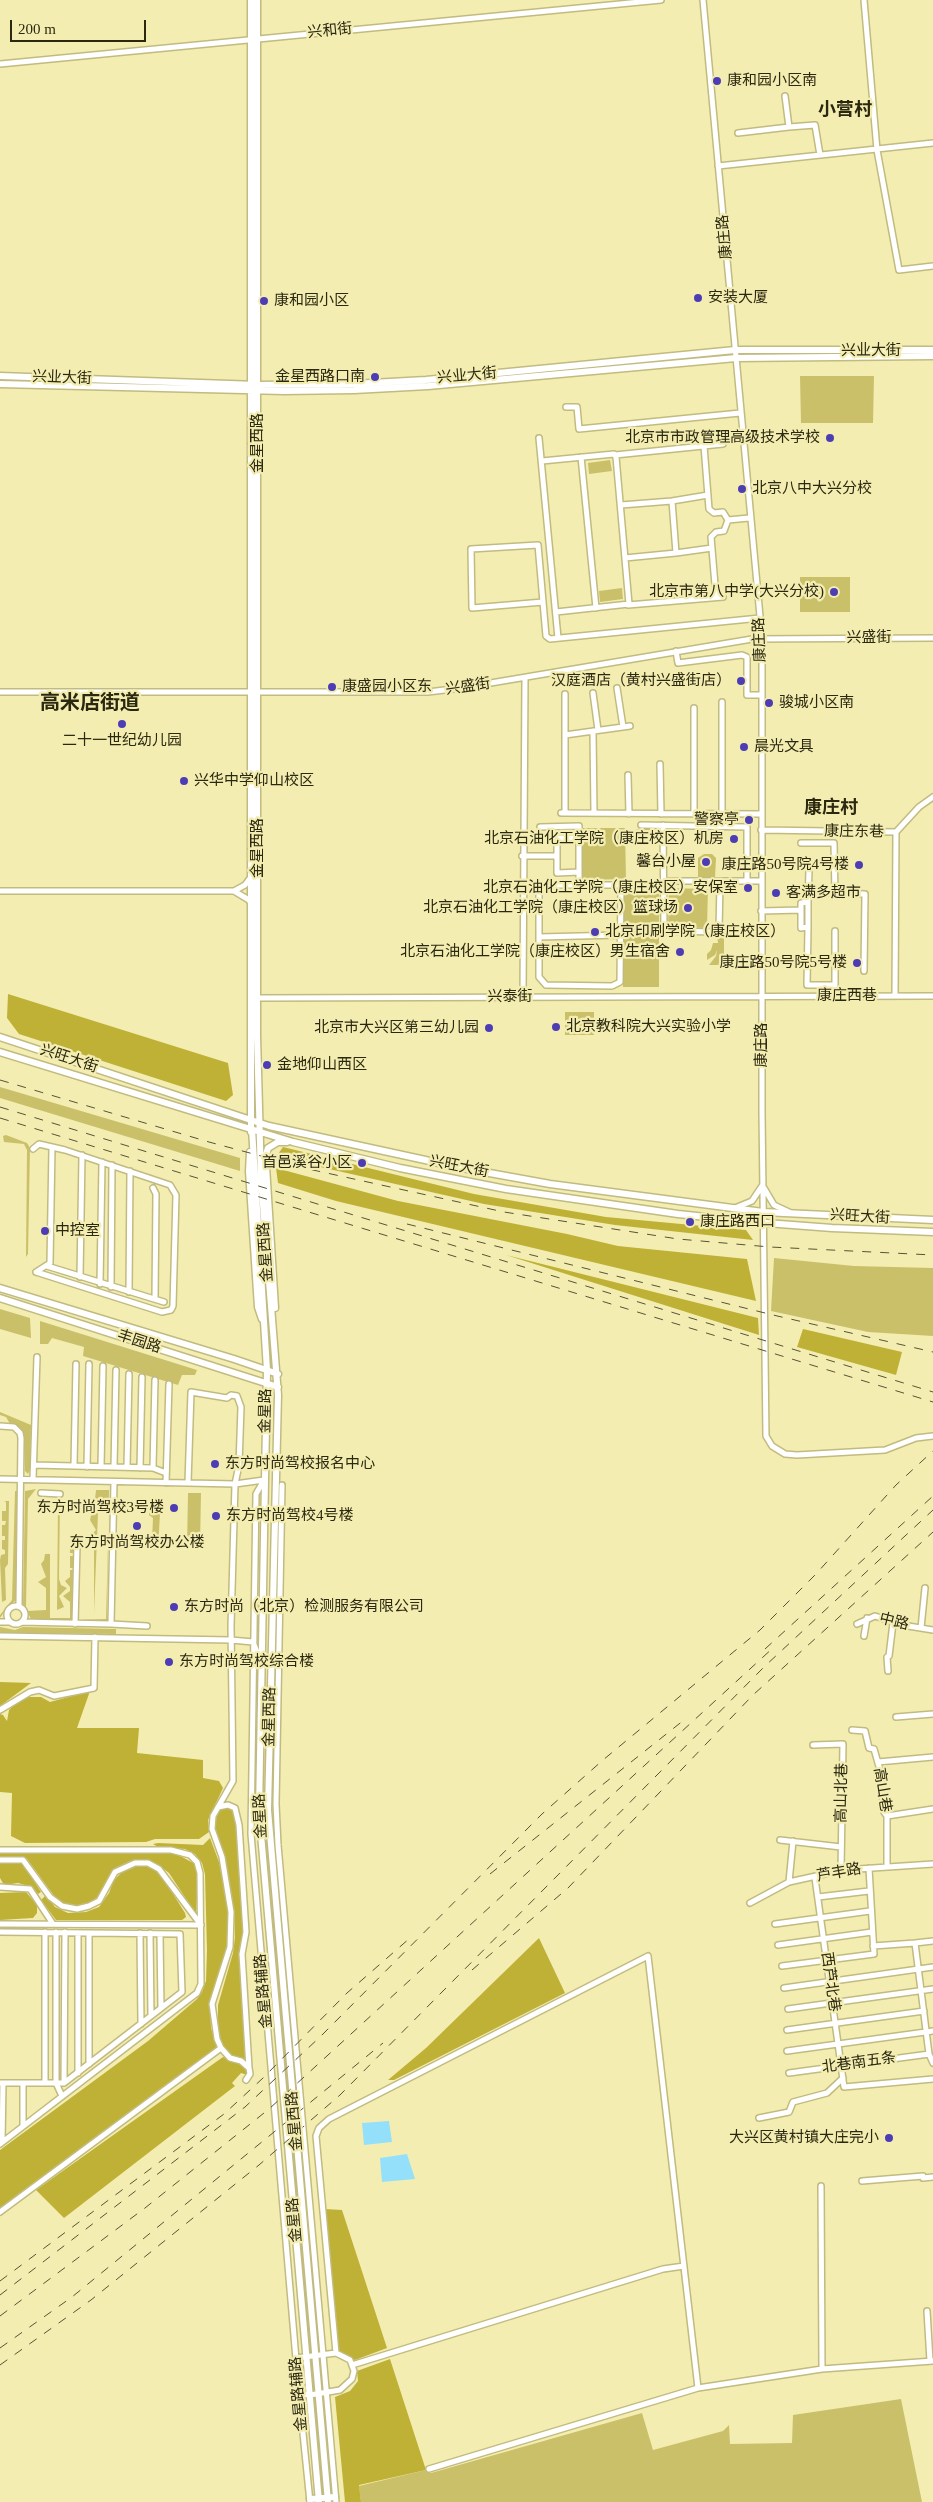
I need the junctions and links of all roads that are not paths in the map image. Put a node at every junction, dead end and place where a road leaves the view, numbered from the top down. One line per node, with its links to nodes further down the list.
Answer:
1 (251, 0): 6 (main road, 金星西路)
2 (258, 0): 6 (main road, 金星西路)
3 (661, 0): 6 (street, 兴和街)
4 (703, 0): 14 (street, 康庄路)
5 (864, 0): 12 (street)
6 (254, 39): 7 (street, 兴和街); 21 (main road, 金星西路)
7 (0, 64)
8 (785, 96): 9 (street)
9 (789, 128): 10 (street); 13 (street)
10 (738, 133)
11 (933, 143): 12 (street)
12 (877, 150): 13 (street); 15 (street)
13 (820, 155): 14 (street)
14 (718, 166): 17 (street, 康庄路)
15 (933, 266)
16 (933, 350): 17 (main road, 兴业大街)
17 (736, 354): 18 (main road, 兴业大街); 21 (main road, 兴业大街); 23 (street, 康庄路)
18 (933, 356)
19 (0, 376): 21 (main road, 兴业大街)
20 (0, 384): 21 (main road, 兴业大街)
21 (255, 387): 52 (main road, 金星西路)
22 (566, 407): 23 (street)
23 (740, 413): 33 (street, 康庄路)
24 (540, 438): 29 (street)
25 (723, 444): 26 (street)
26 (704, 446): 27 (street); 30 (street)
27 (615, 455): 28 (street); 32 (street)
28 (582, 457): 29 (street); 42 (street)
29 (542, 461): 43 (street)
30 (708, 495): 31 (street); 34 (street)
31 (672, 501): 32 (street); 36 (street)
32 (621, 506): 37 (street)
33 (749, 518): 34 (street); 44 (street, 康庄路)
34 (728, 520): 35 (street)
35 (712, 548): 36 (street); 38 (street)
36 (676, 553): 37 (street)
37 (625, 558): 41 (street)
38 (716, 597): 39 (street); 41 (street)
39 (723, 597)
40 (543, 602): 40 (street); 45 (street)
41 (628, 605): 42 (street)
42 (596, 608): 43 (street)
43 (556, 612): 45 (street)
44 (760, 618): 45 (street); 46 (street, 康庄路)
45 (558, 638)
46 (762, 638): 47 (street, 兴盛街); 48 (street, 兴盛街); 55 (street, 康庄路)
47 (933, 638)
48 (676, 651): 49 (street, 兴盛街); 55 (street)
49 (525, 678): 52 (street, 兴盛街); 78 (street)
50 (617, 688): 59 (street)
51 (0, 692): 52 (street, 兴盛街)
52 (255, 692): 82 (main road, 金星西路); 105 (main road, 金星西路)
53 (593, 693): 60 (street)
54 (565, 694): 61 (street)
55 (761, 695): 70 (street, 康庄路)
56 (722, 702): 69 (street)
57 (694, 708): 68 (street)
58 (630, 726): 59 (street)
59 (623, 727): 60 (street)
60 (596, 731): 61 (street); 65 (street)
61 (565, 735): 65 (street)
62 (660, 764): 67 (street)
63 (628, 775): 66 (street)
64 (933, 797): 75 (street, 康庄东巷)
65 (594, 813): 66 (street)
66 (629, 814): 67 (street)
67 (661, 814): 68 (street)
68 (694, 814): 69 (street)
69 (722, 814): 70 (street)
70 (761, 814): 74 (street, 康庄路)
71 (641, 825): 72 (street)
72 (663, 825): 83 (street); 85 (street)
73 (540, 827): 76 (street)
74 (761, 830): 75 (street, 康庄东巷); 86 (street, 康庄路)
75 (896, 832): 102 (street)
76 (580, 838): 79 (street); 81 (street)
77 (801, 843): 91 (street)
78 (522, 856): 79 (street); 104 (street)
79 (557, 856): 81 (street)
80 (809, 870): 92 (street)
81 (579, 872): 87 (street)
82 (252, 875): 89 (street); 93 (main road, 金星西路)
83 (663, 881): 84 (street); 84 (street)
84 (720, 881): 85 (street)
85 (747, 881): 86 (street)
86 (761, 881): 94 (street, 康庄路)
87 (579, 885): 98 (street); 99 (street)
88 (0, 891): 89 (street)
89 (234, 891): 93 (street)
90 (826, 893): 91 (street)
91 (835, 894): 100 (street)
92 (808, 902): 95 (street); 96 (street)
93 (252, 906): 108 (main road, 金星西路)
94 (761, 910): 95 (street); 101 (street, 康庄路)
95 (801, 910): 96 (street)
96 (808, 927): 97 (street)
97 (835, 931)
98 (620, 935): 99 (street); 99 (street)
99 (539, 937)
100 (864, 971)
101 (762, 996): 102 (street, 康庄西巷); 104 (street, 兴泰街); 120 (street, 康庄路)
102 (895, 996): 103 (street, 康庄西巷)
103 (933, 996)
104 (523, 997): 105 (street, 兴泰街)
105 (257, 998): 108 (main road, 金星西路)
106 (0, 1037): 108 (main road, 兴旺大街)
107 (0, 1052): 109 (main road, 兴旺大街)
108 (255, 1121): 109 (main road, 金星西路); 122 (main road, 兴旺大街)
109 (255, 1130): 110 (main road, 兴旺大街); 113 (main road, 金星西路); 144 (main road, 金星路)
110 (293, 1142): 115 (main road); 126 (main road, 兴旺大街)
111 (52, 1147): 112 (street); 114 (street); 128 (street)
112 (33, 1150)
113 (259, 1150): 115 (main road); 119 (main road, 金星西路)
114 (82, 1155): 116 (street); 129 (street)
115 (264, 1161): 119 (main road); 137 (main road)
116 (102, 1162): 117 (street); 130 (street)
117 (112, 1165): 118 (street); 131 (street)
118 (130, 1171): 128 (street); 133 (street)
119 (261, 1179): 137 (main road, 金星西路)
120 (763, 1185): 122 (street); 123 (street, 康庄路); 124 (street)
121 (153, 1188): 135 (street)
122 (735, 1208): 123 (main road, 兴旺大街)
123 (763, 1212): 124 (main road, 兴旺大街); 126 (street, 康庄路)
124 (794, 1214): 125 (main road, 兴旺大街)
125 (933, 1220)
126 (764, 1223): 127 (main road, 兴旺大街); 154 (street, 康庄路)
127 (933, 1232)
128 (47, 1266): 129 (street)
129 (80, 1277): 130 (street)
130 (100, 1284): 131 (street)
131 (111, 1287): 133 (street)
132 (0, 1288): 139 (main road, 丰园路)
133 (129, 1292): 135 (street)
134 (0, 1298): 145 (main road, 丰园路)
135 (155, 1299): 136 (street)
136 (164, 1302)
137 (274, 1339): 147 (main road, 金星西路)
138 (37, 1358): 155 (street)
139 (237, 1360): 144 (main road, 丰园路); 145 (main road)
140 (76, 1364): 156 (street)
141 (89, 1364): 157 (street)
142 (103, 1366): 158 (street)
143 (116, 1370): 159 (street)
144 (267, 1370): 147 (main road, 丰园路); 150 (main road, 金星路)
145 (230, 1371): 150 (main road, 丰园路)
146 (129, 1374): 160 (street)
147 (278, 1374): 152 (main road, 金星西路)
148 (142, 1377): 161 (street)
149 (155, 1380): 162 (street)
150 (266, 1383): 152 (main road, 丰园路); 167 (main road, 金星路)
151 (168, 1384): 163 (street)
152 (278, 1387): 290 (main road, 金星西路)
153 (0, 1426): 165 (street)
154 (933, 1436)
155 (34, 1465): 156 (street); 166 (street)
156 (74, 1466): 157 (street)
157 (87, 1466): 158 (street)
158 (101, 1467): 159 (street)
159 (114, 1467): 160 (street)
160 (127, 1468): 161 (street)
161 (140, 1468): 162 (street)
162 (153, 1468): 163 (street)
163 (166, 1473): 169 (street)
164 (0, 1478): 165 (street)
165 (21, 1479): 166 (street); 177 (street)
166 (33, 1479): 168 (street)
167 (264, 1480): 171 (street); 193 (street, 金星路辅路); 194 (main road, 金星路)
168 (114, 1482): 169 (street); 184 (street)
169 (166, 1483): 170 (street)
170 (188, 1483): 171 (street); 171 (street)
171 (235, 1484): 192 (street)
172 (282, 1486): 289 (street, 金星路辅路)
173 (41, 1493): 174 (street)
174 (60, 1494)
175 (77, 1545): 183 (street)
176 (924, 1588): 187 (street)
177 (19, 1605): 180 (street); 181 (street)
178 (867, 1618): 182 (street, 中路); 185 (street, 中路); 190 (street)
179 (0, 1622): 180 (street)
180 (10, 1622): 181 (street)
181 (22, 1622): 183 (street)
182 (894, 1623): 187 (street, 中路); 195 (street)
183 (75, 1624): 184 (street)
184 (110, 1624): 186 (street)
185 (857, 1624)
186 (147, 1626)
187 (921, 1628): 188 (street, 中路)
188 (933, 1630)
189 (0, 1636): 191 (street)
190 (864, 1636)
191 (95, 1638): 192 (street); 196 (street)
192 (231, 1640): 193 (street); 203 (street)
193 (253, 1642): 194 (street); 292 (street, 金星路辅路)
194 (261, 1664): 291 (main road, 金星路)
195 (888, 1672)
196 (0, 1710)
197 (933, 1714): 198 (street)
198 (896, 1717)
199 (852, 1730): 202 (street, 高山巷)
200 (813, 1745): 208 (street, 高山北巷)
201 (933, 1757): 202 (street)
202 (878, 1762): 205 (street, 高山巷)
203 (218, 1807): 261 (street); 267 (street)
204 (933, 1809): 205 (street)
205 (887, 1816): 212 (street, 高山巷)
206 (780, 1840): 207 (street)
207 (793, 1841): 208 (street); 216 (street)
208 (842, 1847): 214 (street, 高山北巷)
209 (0, 1850): 226 (street)
210 (0, 1860): 226 (street)
211 (933, 1864): 212 (street, 芦丰路)
212 (887, 1867): 213 (street, 芦丰路)
213 (869, 1868): 214 (street, 芦丰路); 218 (street)
214 (841, 1870): 215 (street, 芦丰路)
215 (815, 1878): 216 (street, 芦丰路); 219 (street, 西芦北巷)
216 (789, 1882): 220 (street, 芦丰路)
217 (0, 1887): 224 (street)
218 (869, 1891): 219 (street); 221 (street)
219 (818, 1898): 222 (street, 西芦北巷)
220 (750, 1903)
221 (870, 1911): 222 (street); 231 (street)
222 (821, 1918): 225 (street); 237 (street, 西芦北巷)
223 (0, 1924): 224 (street)
224 (53, 1924): 226 (street)
225 (775, 1924)
226 (201, 1925): 278 (street)
227 (0, 1932): 228 (street)
228 (45, 1932): 229 (street); 275 (street)
229 (56, 1932): 230 (street); 276 (street)
230 (65, 1932): 232 (street); 277 (street)
231 (872, 1932): 237 (street); 241 (street)
232 (78, 1933): 233 (street); 268 (street)
233 (89, 1933): 234 (street); 264 (street)
234 (140, 1933): 235 (street); 256 (street)
235 (150, 1934): 236 (street); 254 (street)
236 (160, 1934): 251 (street); 251 (street)
237 (824, 1939): 240 (street); 242 (street, 西芦北巷)
238 (933, 1941): 239 (street)
239 (915, 1942): 241 (street); 245 (street)
240 (778, 1945)
241 (872, 1946): 242 (street)
242 (827, 1961): 243 (street); 246 (street, 西芦北巷)
243 (782, 1966)
244 (933, 1968): 245 (street)
245 (918, 1969): 246 (street); 249 (street)
246 (830, 1981): 247 (street); 250 (street, 西芦北巷)
247 (784, 1988)
248 (933, 1989): 249 (street)
249 (921, 1990): 250 (street); 253 (street)
250 (832, 2002): 252 (street); 255 (street, 西芦北巷)
251 (161, 2008): 254 (street)
252 (788, 2009)
253 (924, 2011): 255 (street); 259 (street)
254 (151, 2015): 256 (street)
255 (835, 2023): 257 (street); 260 (street, 西芦北巷)
256 (141, 2024): 264 (street)
257 (787, 2030)
258 (933, 2031): 259 (street)
259 (926, 2032): 260 (street); 263 (street)
260 (838, 2044): 262 (street); 266 (street, 西芦北巷)
261 (221, 2048): 267 (street); 285 (street)
262 (787, 2051)
263 (929, 2054): 265 (street); 266 (street, 北巷南五条)
264 (89, 2064): 268 (street)
265 (933, 2064)
266 (841, 2066): 269 (street, 北巷南五条); 270 (street, 西芦北巷)
267 (249, 2068): 272 (street)
268 (78, 2073): 277 (street)
269 (789, 2073)
270 (843, 2078): 271 (street, 西芦北巷); 279 (street)
271 (933, 2079)
272 (246, 2080)
273 (1, 2084): 274 (street); 281 (street)
274 (23, 2084): 275 (street); 280 (street)
275 (45, 2084): 276 (street)
276 (56, 2084): 277 (street); 278 (street)
277 (64, 2084)
278 (62, 2096): 280 (street)
279 (759, 2118)
280 (23, 2126): 281 (street)
281 (1, 2143)
282 (933, 2177): 283 (street)
283 (862, 2181)
284 (821, 2186): 295 (street)
285 (0, 2212)
286 (684, 2266): 288 (street); 294 (street); 296 (street)
287 (927, 2311): 293 (street)
288 (336, 2353): 289 (street); 294 (street)
289 (323, 2354): 290 (street); 297 (street, 金星路辅路)
290 (315, 2355): 291 (street); 299 (main road, 金星西路)
291 (307, 2357): 292 (street); 300 (main road, 金星路)
292 (296, 2358): 298 (street, 金星路辅路)
293 (931, 2361): 295 (street)
294 (352, 2365): 297 (street)
295 (822, 2369): 296 (street)
296 (698, 2388): 301 (street)
297 (327, 2393): 299 (street); 304 (street, 金星路辅路)
298 (299, 2394): 300 (street); 302 (street, 金星路辅路)
299 (319, 2394): 300 (street); 304 (main road, 金星西路)
300 (310, 2396): 303 (main road, 金星路)
301 (429, 2469)
302 (310, 2500): 303 (main road)
303 (319, 2500): 304 (main road)
304 (332, 2500)

